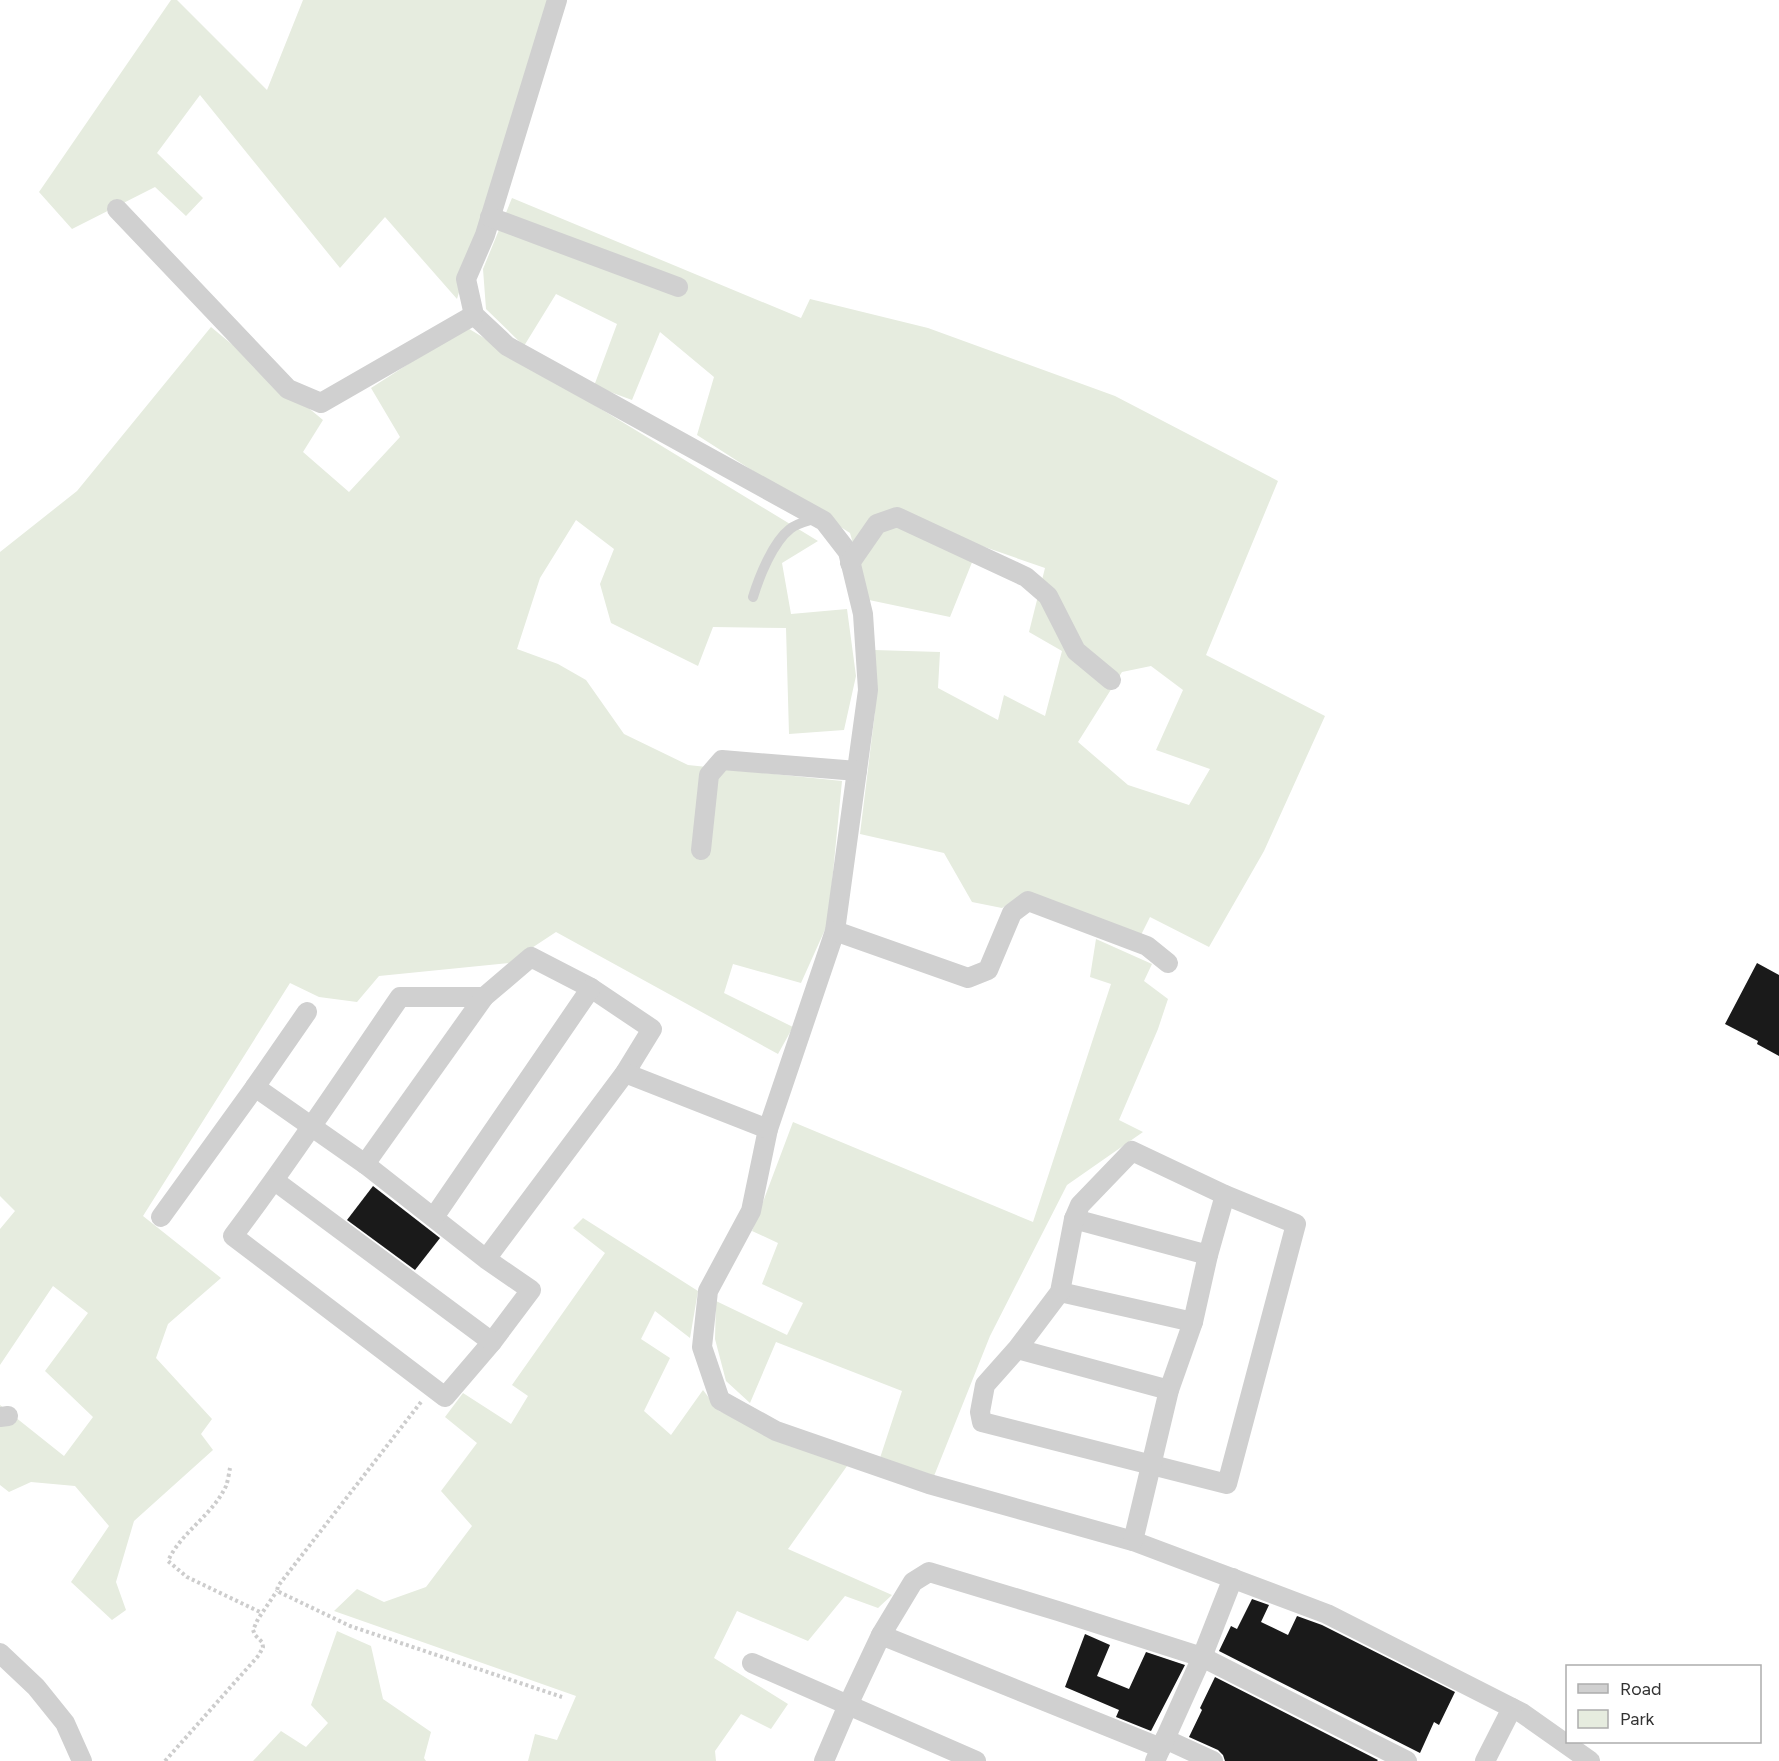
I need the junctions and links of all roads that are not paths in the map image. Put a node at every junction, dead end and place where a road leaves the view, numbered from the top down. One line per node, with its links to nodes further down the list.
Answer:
1 (556, 0): 3 (street)
2 (117, 209): 5 (street)
3 (490, 217): 4 (street); 5 (street)
4 (678, 287)
5 (474, 315): 6 (street)
6 (817, 518): 7 (street); 8 (lane)
7 (850, 563): 9 (street); 10 (street)
8 (753, 597)
9 (1111, 680)
10 (857, 771): 11 (street); 12 (street)
11 (701, 850)
12 (835, 932): 13 (street); 20 (street)
13 (1168, 963)
14 (591, 988): 15 (street); 17 (street); 25 (street)
15 (484, 997): 19 (street); 21 (street)
16 (307, 1012): 18 (street)
17 (625, 1073): 20 (street); 28 (street)
18 (255, 1087): 19 (street); 24 (street)
19 (310, 1127): 21 (street); 22 (street)
20 (768, 1129): 35 (street)
21 (365, 1164): 25 (street)
22 (275, 1180): 31 (street); 31 (street)
23 (1225, 1195): 26 (street); 27 (street); 34 (street)
24 (161, 1217)
25 (434, 1217): 28 (street)
26 (1074, 1219): 27 (street); 29 (street)
27 (1208, 1255): 30 (street)
28 (486, 1259): 31 (street)
29 (1060, 1292): 30 (street); 32 (street)
30 (1193, 1322): 33 (street)
31 (492, 1342)
32 (1017, 1349): 33 (street); 34 (street)
33 (1169, 1390): 34 (street)
34 (1152, 1464): 35 (street)
35 (1133, 1541): 36 (street)
36 (1233, 1578): 39 (street); 42 (street)
37 (881, 1635): 39 (street); 41 (street); 43 (street)
38 (0, 1653): 44 (street)
39 (1202, 1658): 43 (street); 48 (street)
40 (752, 1663): 41 (street)
41 (848, 1705): 45 (street); 46 (street)
42 (1512, 1708): 49 (street); 50 (street)
43 (1160, 1749): 47 (street)
44 (82, 1761)
45 (824, 1761)
46 (976, 1761)
47 (1213, 1761)
48 (1407, 1761)
49 (1485, 1761)
50 (1590, 1761)

